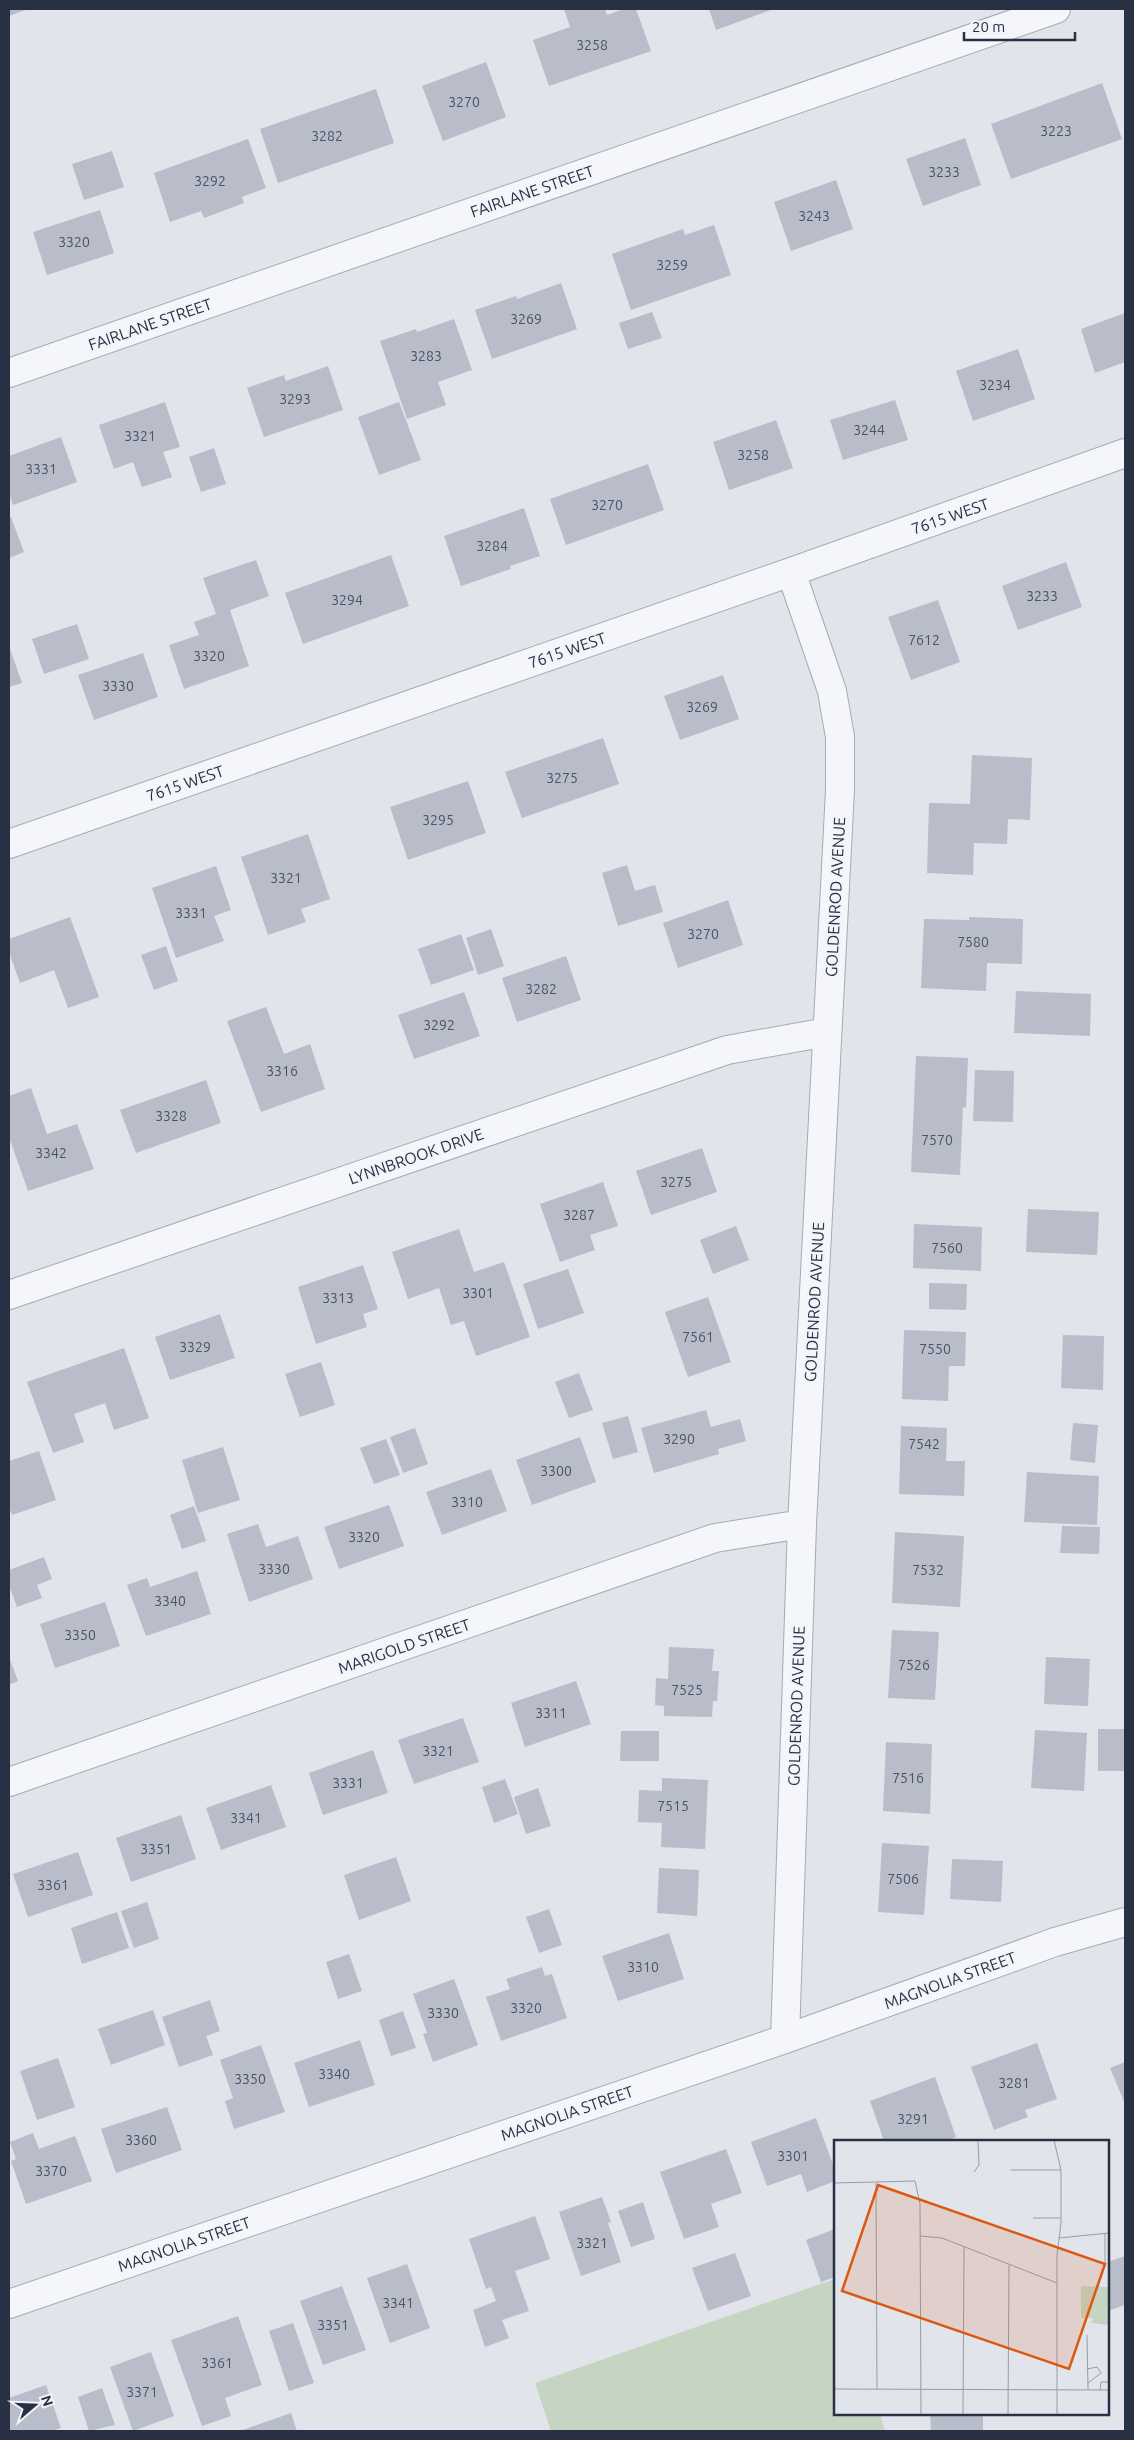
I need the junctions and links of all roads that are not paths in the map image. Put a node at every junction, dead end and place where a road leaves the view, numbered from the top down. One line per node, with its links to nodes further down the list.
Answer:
1 (1056, 9): 2 (street, FAIRLANE STREET)
2 (9, 373)
3 (1125, 454): 4 (street, 7615 WEST)
4 (791, 572): 5 (street, 7615 WEST); 6 (street, GOLDENROD AVENUE)
5 (9, 844)
6 (828, 1032): 7 (street, LYNNBROOK DRIVE); 8 (street, GOLDENROD AVENUE)
7 (9, 1295)
8 (802, 1524): 9 (street, MARIGOLD STREET); 11 (street, GOLDENROD AVENUE)
9 (9, 1782)
10 (1125, 1922): 11 (street, MAGNOLIA STREET)
11 (785, 2038): 12 (street, MAGNOLIA STREET)
12 (9, 2304)

